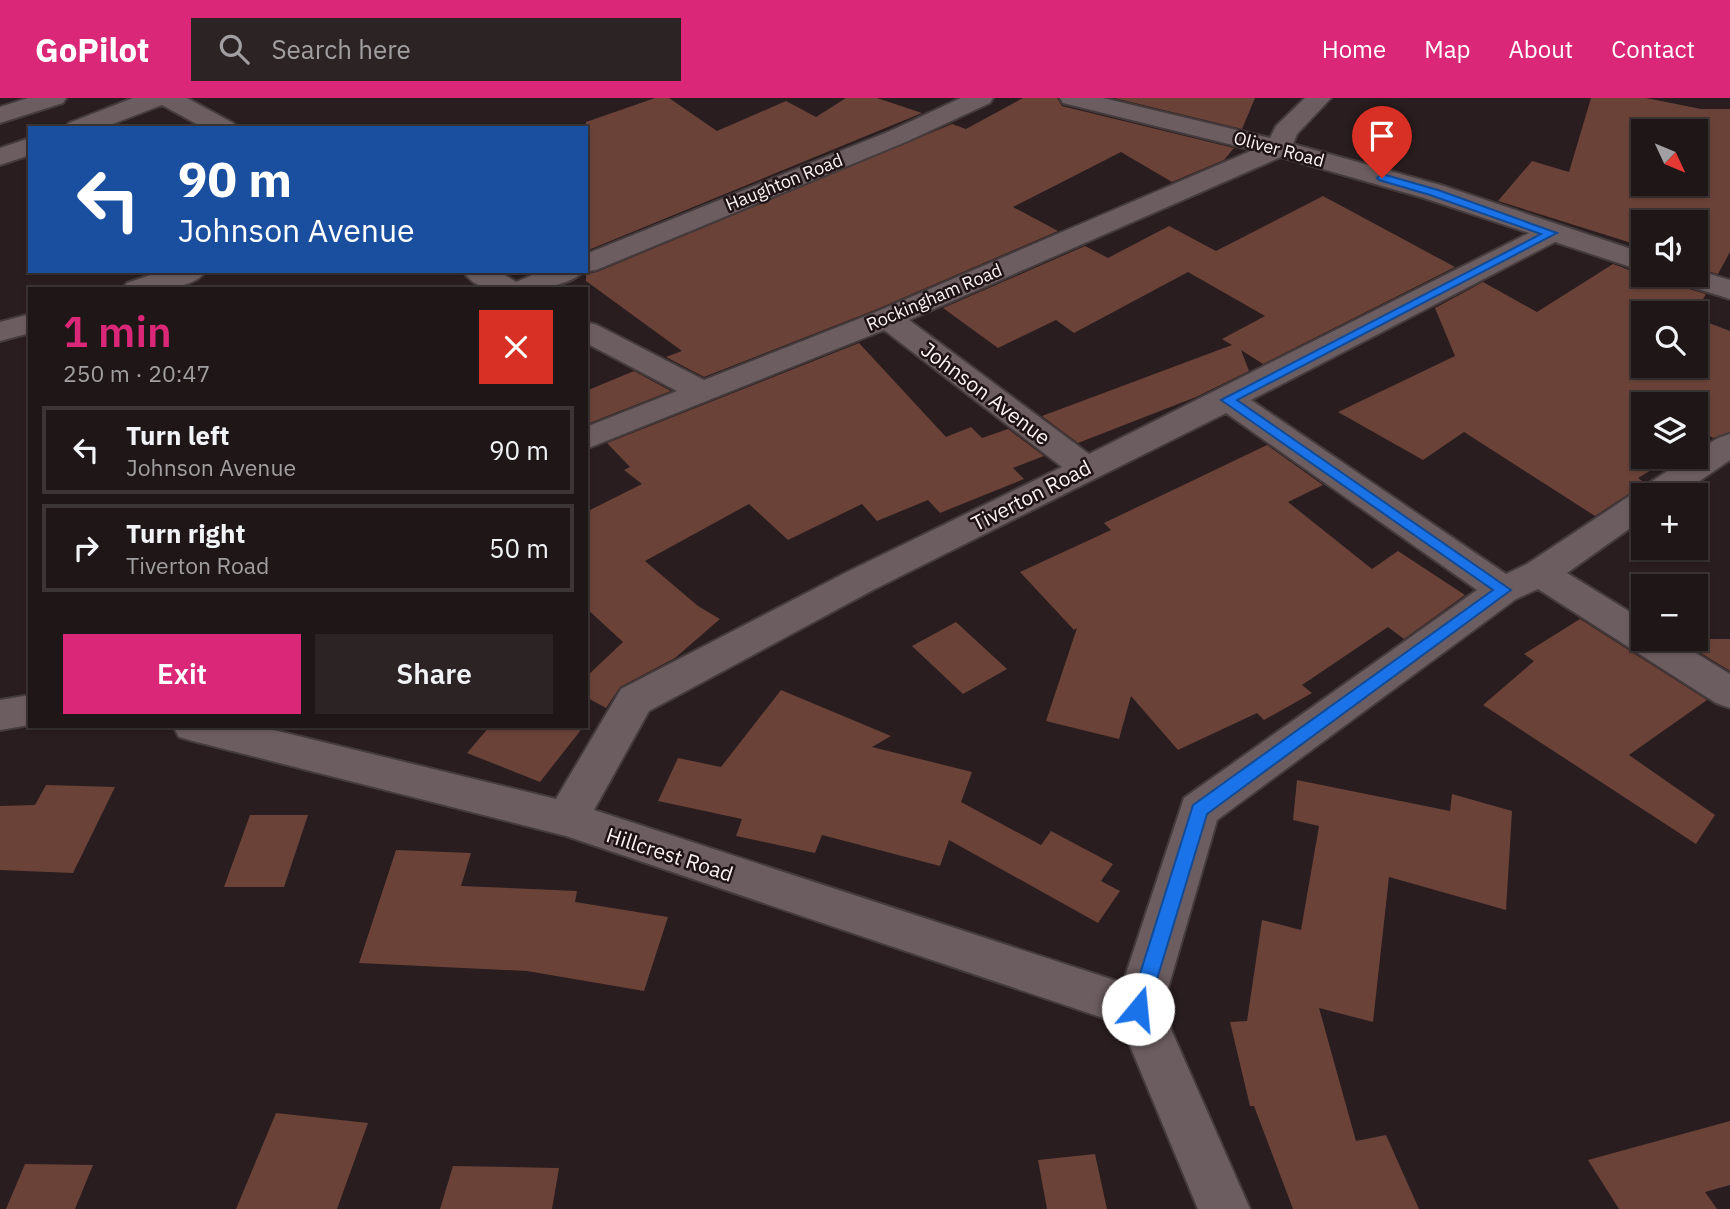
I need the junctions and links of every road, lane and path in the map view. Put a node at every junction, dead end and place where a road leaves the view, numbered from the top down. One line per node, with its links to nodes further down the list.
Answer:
1 (54, 98): 7 (street)
2 (156, 98): 8 (street)
3 (168, 98): 9 (street)
4 (981, 98): 15 (street, Haughton Road)
5 (1072, 98): 11 (street, Oliver Road)
6 (1319, 98): 11 (street)
7 (0, 116)
8 (83, 126)
9 (220, 126)
10 (28, 147): 12 (street)
11 (1279, 149): 13 (street, Oliver Road); 24 (street, Rockingham Road)
12 (0, 157)
13 (1551, 233): 14 (street, Oliver Road); 29 (street, Tiverton Road)
14 (1631, 258)
15 (588, 263)
16 (186, 273): 20 (street)
17 (480, 273): 21 (street)
18 (563, 273): 22 (street)
19 (1708, 283): 23 (street)
20 (143, 287)
21 (503, 287)
22 (530, 287)
23 (1730, 290)
24 (887, 318): 28 (street, Rockingham Road); 32 (street, Johnson Avenue)
25 (28, 324): 26 (street)
26 (0, 332)
27 (588, 332): 28 (street)
28 (703, 392): 30 (street, Rockingham Road)
29 (1228, 400): 32 (street, Tiverton Road); 35 (street)
30 (588, 438)
31 (1730, 444): 33 (street)
32 (1086, 468): 42 (street, Tiverton Road)
33 (1673, 483)
34 (1631, 511): 35 (street)
35 (1522, 582): 36 (street); 43 (street)
36 (1631, 632)
37 (1664, 651): 38 (street)
38 (1730, 693)
39 (28, 710): 40 (street)
40 (0, 715)
41 (201, 728): 42 (street, Hillcrest Road)
42 (567, 819): 43 (street, Hillcrest Road)
43 (1138, 1009): 44 (street)
44 (1223, 1209)

